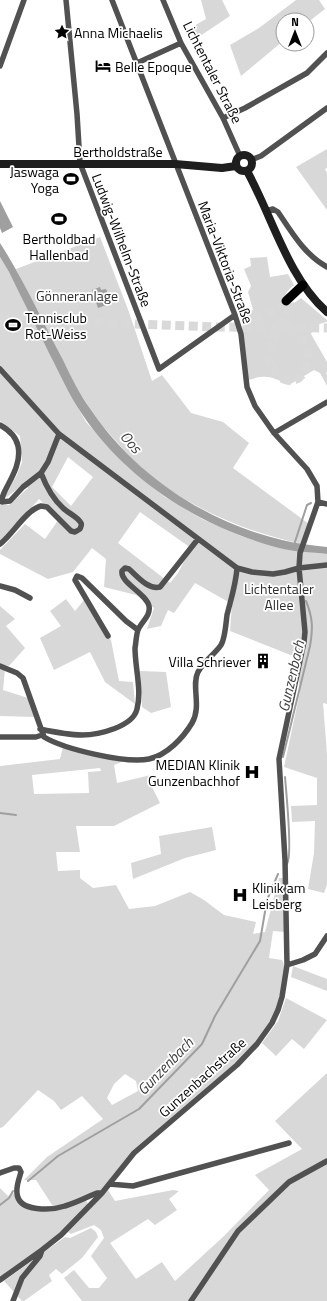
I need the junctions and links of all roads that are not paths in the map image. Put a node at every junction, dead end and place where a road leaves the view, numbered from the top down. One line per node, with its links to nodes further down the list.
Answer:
1 (24, 0): 8 (street)
2 (66, 0): 13 (street, Ludwig-Wilhelm-Straße)
3 (112, 0): 7 (street, Maria-Viktoria-Straße)
4 (164, 1): 5 (street, Lichtentaler Straße)
5 (181, 43): 7 (street); 10 (street, Lichtentaler Straße)
6 (327, 52): 10 (street)
7 (137, 63): 15 (street, Maria-Viktoria-Straße)
8 (0, 66)
9 (327, 108): 12 (street)
10 (223, 118): 11 (street, Lichtentaler Straße)
11 (240, 156): 12 (main road); 16 (main road)
12 (252, 160): 17 (main road)
13 (80, 163): 14 (main road, Bertholdstraße); 15 (main road, Bertholdstraße); 23 (street, Ludwig-Wilhelm-Straße)
14 (0, 164)
15 (175, 164): 16 (main road, Bertholdstraße); 23 (street, Maria-Viktoria-Straße)
16 (236, 166): 17 (main road)
17 (248, 171): 18 (main road)
18 (266, 211): 19 (street); 20 (main road)
19 (327, 267)
20 (305, 288): 21 (main road); 22 (main road)
21 (290, 301)
22 (327, 312)
23 (235, 315): 27 (street, Maria-Viktoria-Straße)
24 (0, 369): 28 (street)
25 (327, 402): 27 (street)
26 (0, 425): 29 (street)
27 (274, 433): 30 (street, Maria-Viktoria-Straße)
28 (60, 434): 29 (street); 32 (street)
29 (41, 473): 33 (street)
30 (318, 502): 31 (street); 36 (street, Maria-Viktoria-Straße)
31 (327, 504)
32 (198, 539): 35 (street); 39 (street)
33 (0, 544)
34 (327, 565): 36 (street)
35 (237, 568): 36 (street); 42 (street)
36 (299, 568): 45 (street, Gunzenbachstraße)
37 (0, 586): 38 (street)
38 (30, 598)
39 (138, 630): 40 (street); 42 (street)
40 (108, 636)
41 (0, 666): 42 (street)
42 (41, 732): 43 (street)
43 (0, 737)
44 (327, 936): 45 (street)
45 (286, 965): 49 (street, Gunzenbachstraße)
46 (289, 1143): 49 (street)
47 (327, 1161): 54 (street)
48 (0, 1173): 50 (street)
49 (109, 1184): 50 (street, Gunzenbachstraße)
50 (102, 1193): 51 (street, Gunzenbachstraße)
51 (42, 1250): 52 (street, Gunzenbachstraße); 53 (street)
52 (0, 1280)
53 (13, 1301)
54 (191, 1301)

